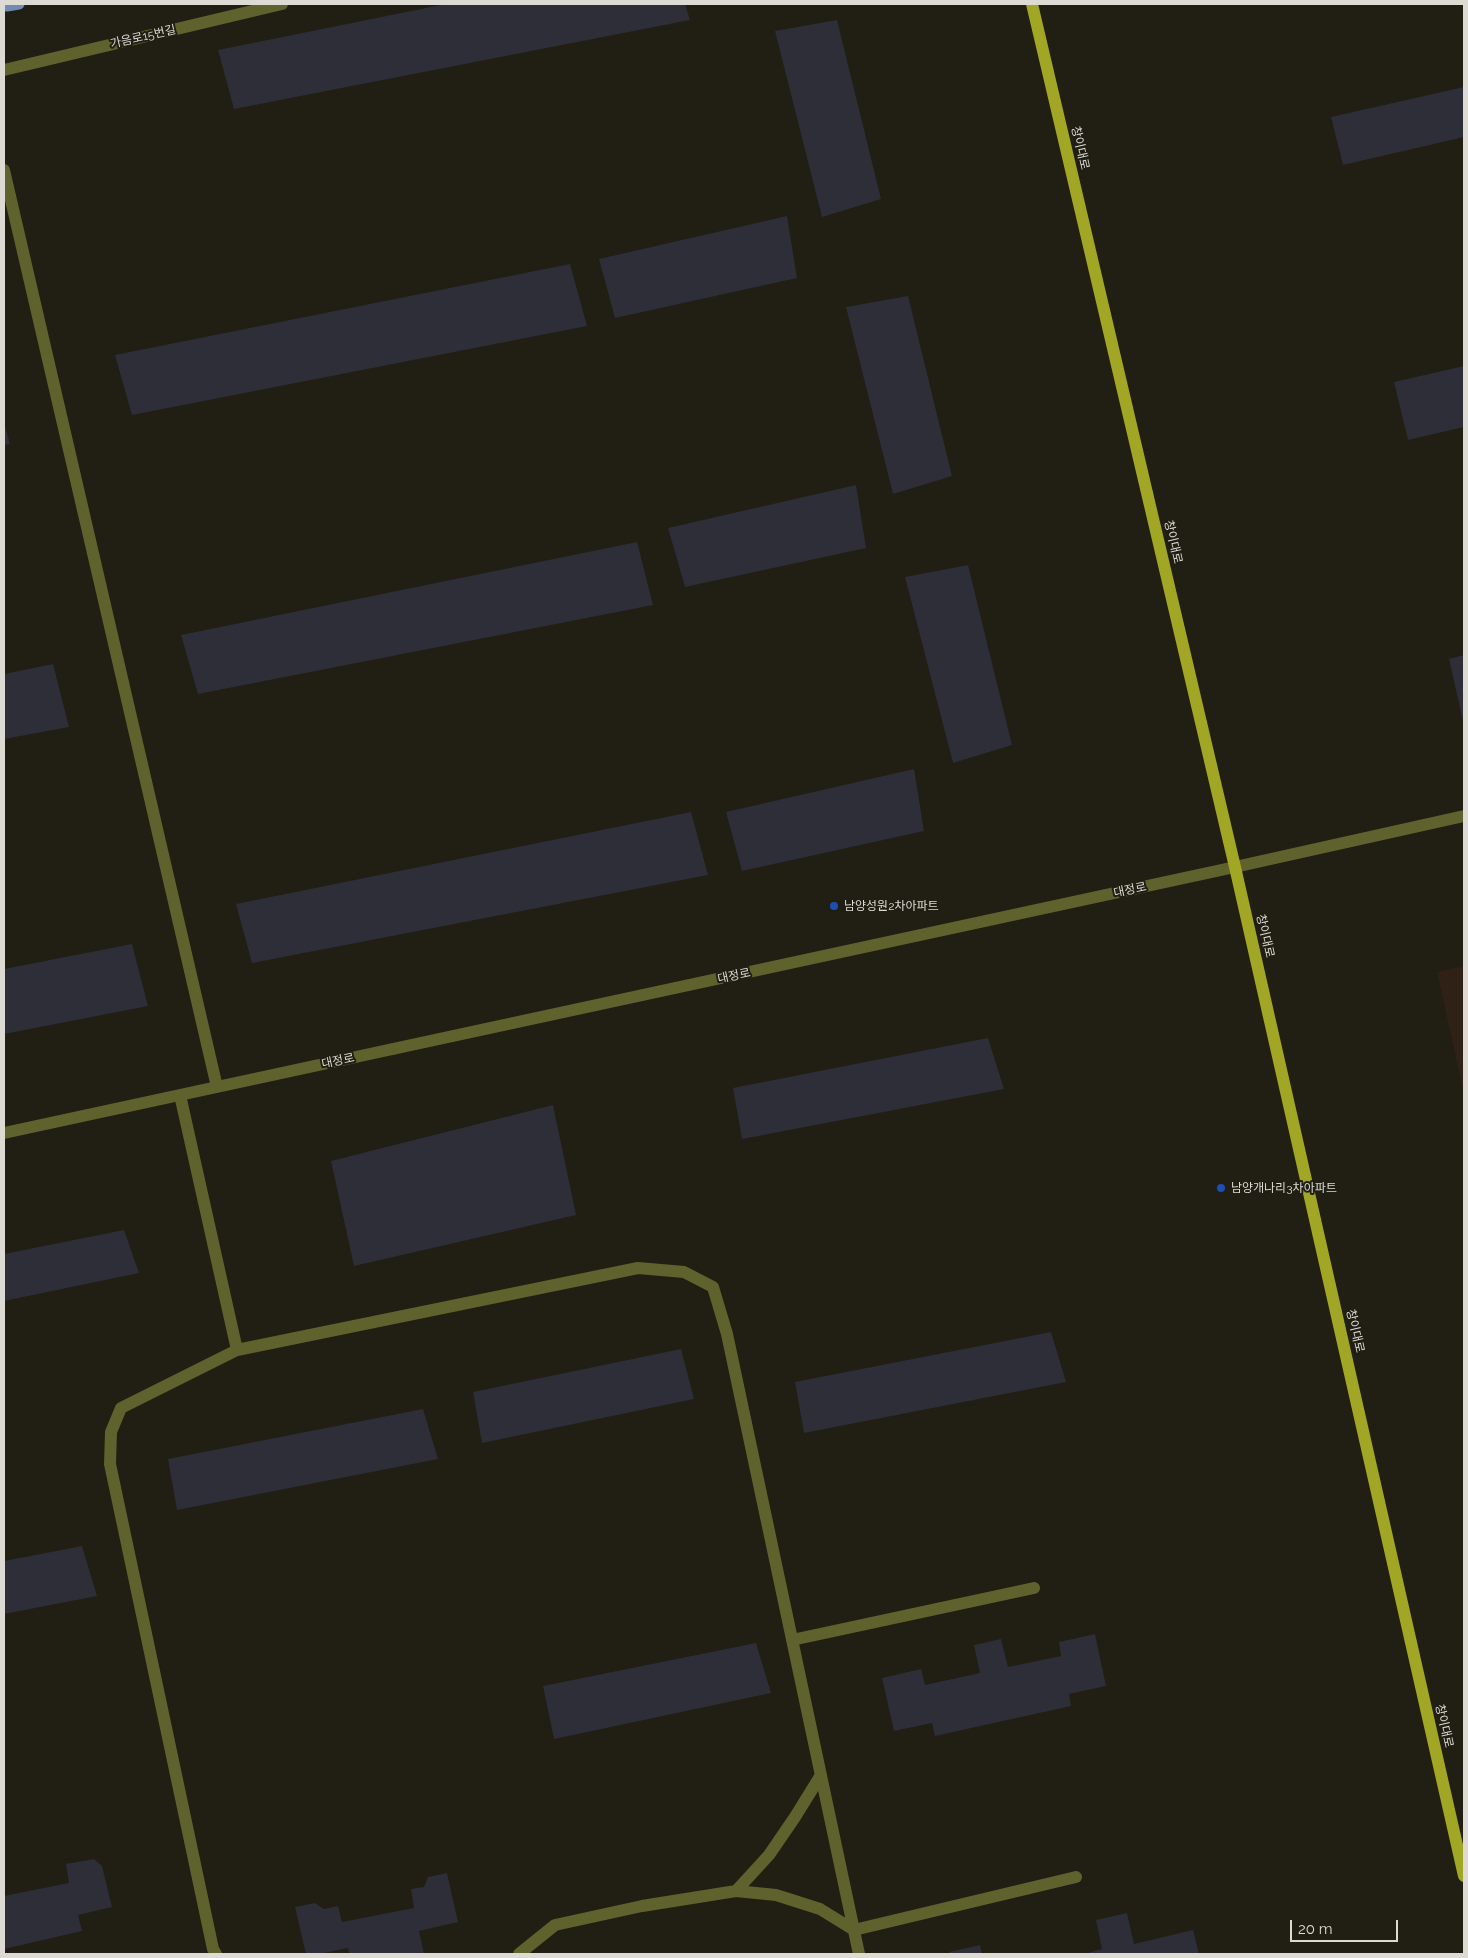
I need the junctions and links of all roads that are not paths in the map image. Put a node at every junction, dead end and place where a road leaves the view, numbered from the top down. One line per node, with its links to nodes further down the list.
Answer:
1 (282, 4): 3 (street, 가음로15번길)
2 (1032, 4): 6 (main road, 창이대로)
3 (4, 70)
4 (4, 170): 7 (street)
5 (1464, 816): 6 (street, 대정로)
6 (1235, 868): 7 (street, 대정로); 14 (main road, 창이대로)
7 (217, 1087): 8 (street, 대정로)
8 (180, 1095): 9 (street, 대정로); 10 (street)
9 (4, 1133)
10 (237, 1350): 12 (street); 18 (street)
11 (1034, 1588): 12 (street)
12 (792, 1640): 13 (street)
13 (821, 1775): 16 (street); 17 (street)
14 (1464, 1876)
15 (1076, 1877): 17 (street)
16 (736, 1890): 17 (street); 19 (street)
17 (854, 1930): 20 (street)
18 (216, 1954)
19 (519, 1954)
20 (859, 1954)

